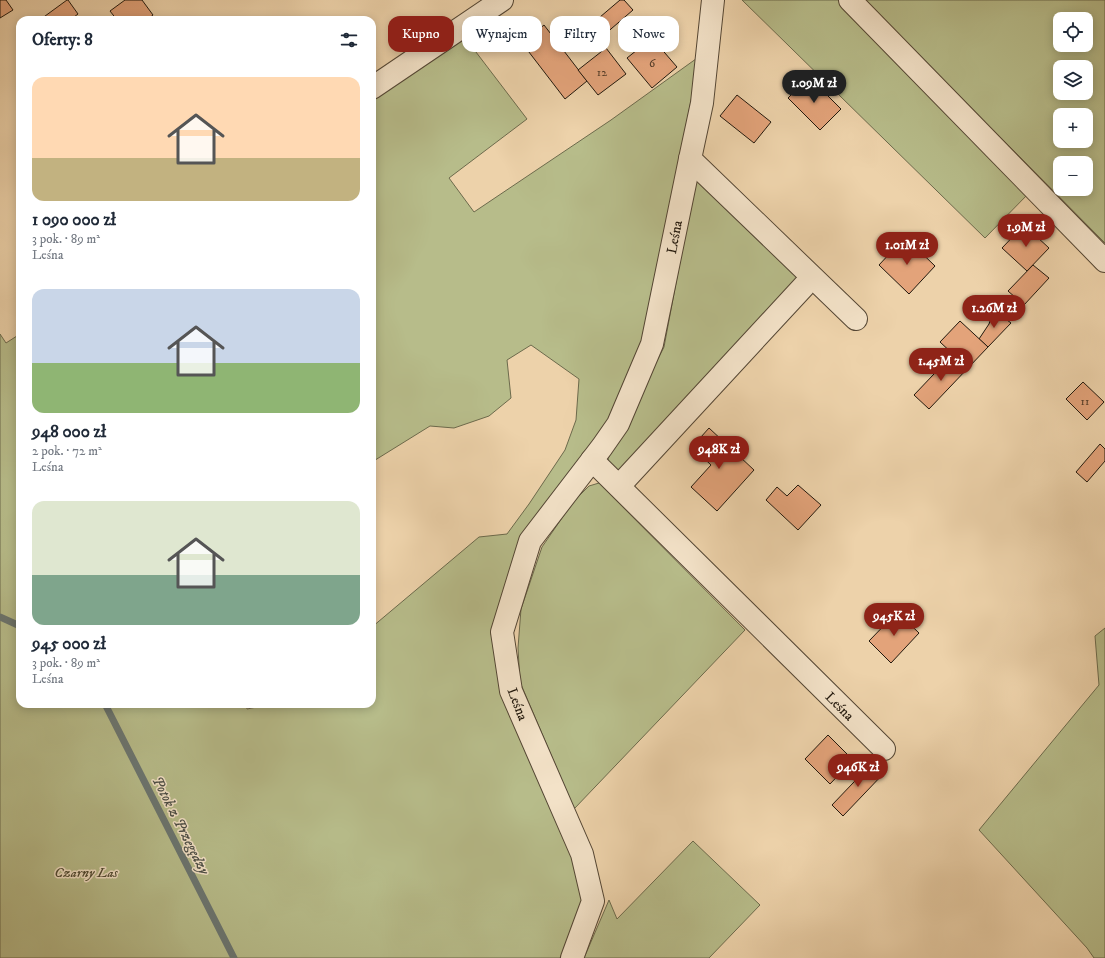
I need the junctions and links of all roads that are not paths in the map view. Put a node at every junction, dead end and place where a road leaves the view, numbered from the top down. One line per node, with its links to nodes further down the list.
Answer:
1 (502, 0): 4 (street)
2 (713, 0): 5 (street, Leśna)
3 (850, 0): 6 (street)
4 (376, 85)
5 (690, 159): 8 (street); 9 (street, Leśna)
6 (1105, 261)
7 (804, 286): 10 (street)
8 (856, 319)
9 (592, 460): 10 (street, Leśna); 12 (street, Leśna)
10 (619, 486): 11 (street, Leśna)
11 (884, 750)
12 (572, 958)

